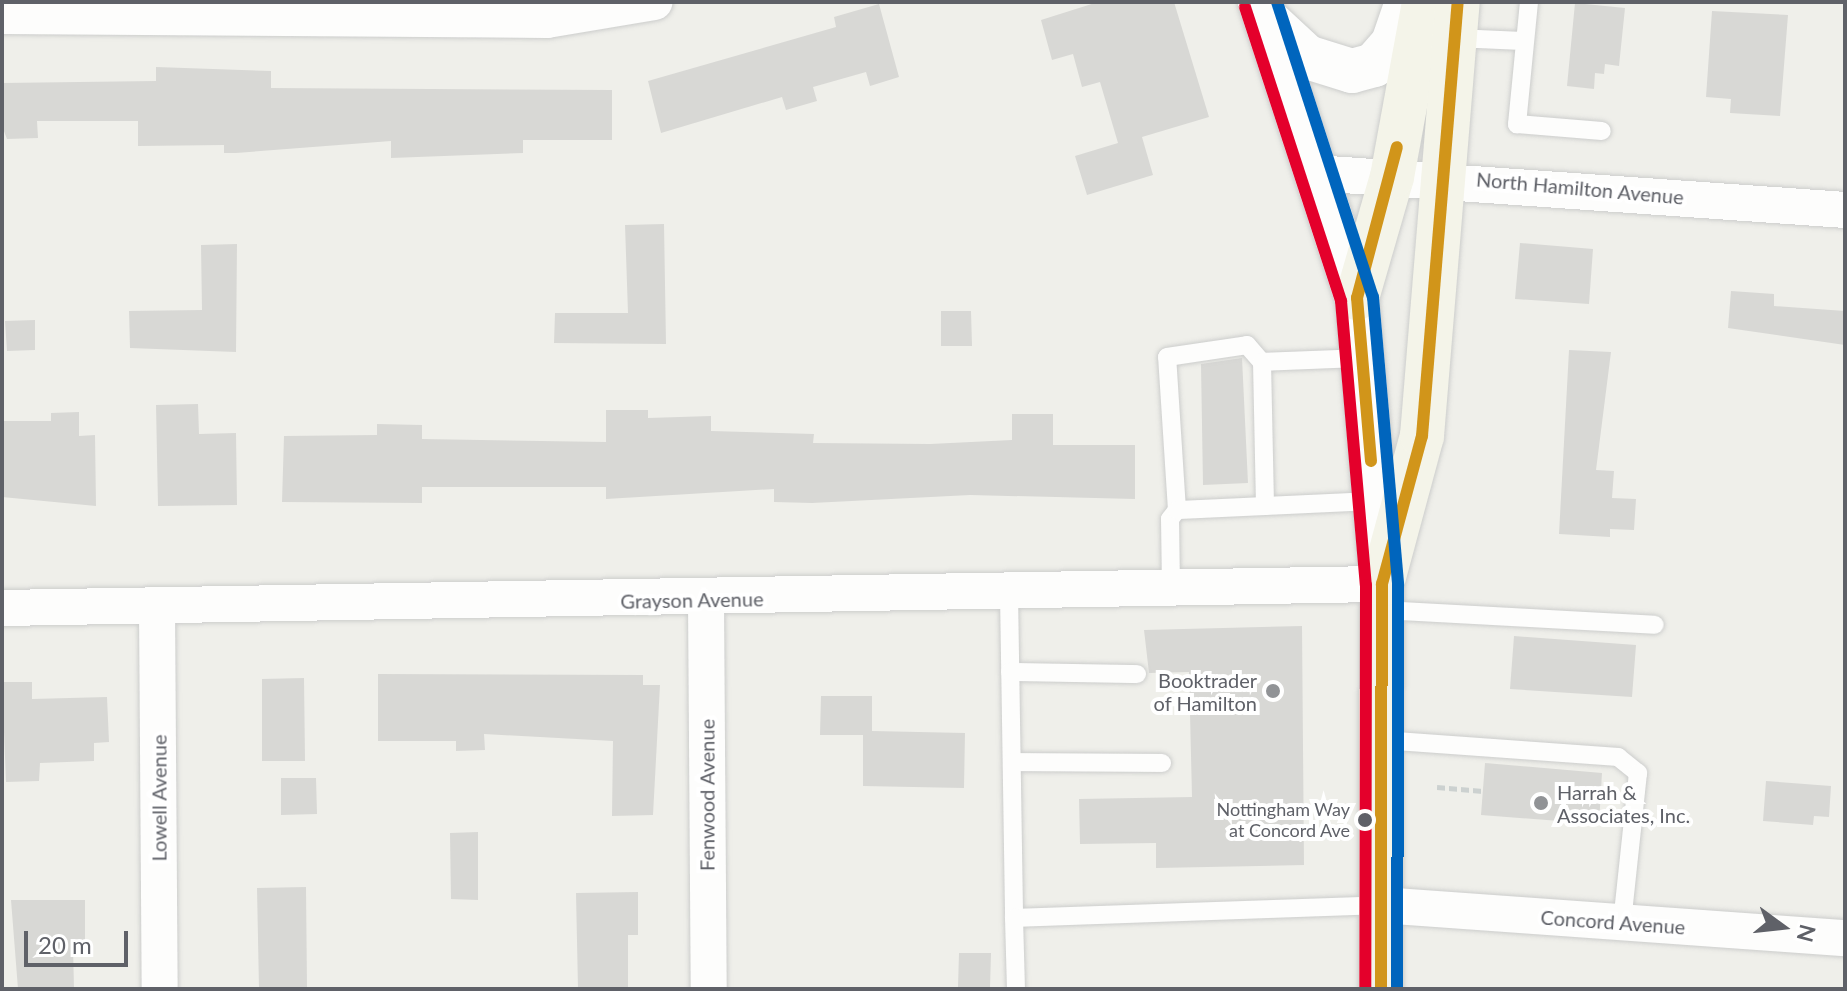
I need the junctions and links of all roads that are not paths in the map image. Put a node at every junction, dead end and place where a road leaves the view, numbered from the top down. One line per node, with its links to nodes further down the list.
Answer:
1 (655, 2): 5 (street)
2 (1407, 2): 6 (main road)
3 (1424, 2): 12 (main road)
4 (1529, 2): 9 (lane)
5 (544, 11): 7 (street)
6 (1263, 11): 11 (main road)
7 (2, 16)
8 (1457, 20): 9 (lane); 13 (main road)
9 (1523, 41): 10 (lane)
10 (1602, 131)
11 (1315, 173): 12 (street, North Hamilton Avenue); 15 (main road)
12 (1392, 177): 13 (street, North Hamilton Avenue); 15 (main road)
13 (1442, 177): 14 (street, North Hamilton Avenue); 23 (main road)
14 (1845, 210)
15 (1357, 298): 16 (main road)
16 (1362, 358): 17 (lane); 18 (main road)
17 (1262, 362): 19 (lane); 20 (lane)
18 (1375, 501): 19 (lane); 23 (main road)
19 (1265, 506): 20 (lane)
20 (1177, 510): 21 (lane)
21 (1171, 589): 22 (street, Grayson Avenue); 23 (street, Grayson Avenue)
22 (1009, 593): 24 (street, Grayson Avenue); 28 (lane)
23 (1382, 597): 27 (lane); 30 (main road)
24 (706, 600): 25 (street, Grayson Avenue); 38 (street, Fenwood Avenue)
25 (157, 606): 26 (street, Grayson Avenue); 37 (street, Lowell Avenue)
26 (2, 608)
27 (1655, 625)
28 (1010, 672): 29 (lane); 31 (lane)
29 (1137, 674)
30 (1382, 740): 33 (main road); 35 (lane)
31 (1012, 762): 32 (lane); 34 (lane)
32 (1162, 763)
33 (1381, 905): 34 (lane); 35 (street, Concord Avenue); 40 (main road)
34 (1014, 918): 39 (lane)
35 (1622, 922): 36 (street, Concord Avenue)
36 (1845, 938)
37 (160, 989)
38 (709, 989)
39 (1016, 989)
40 (1381, 989)

